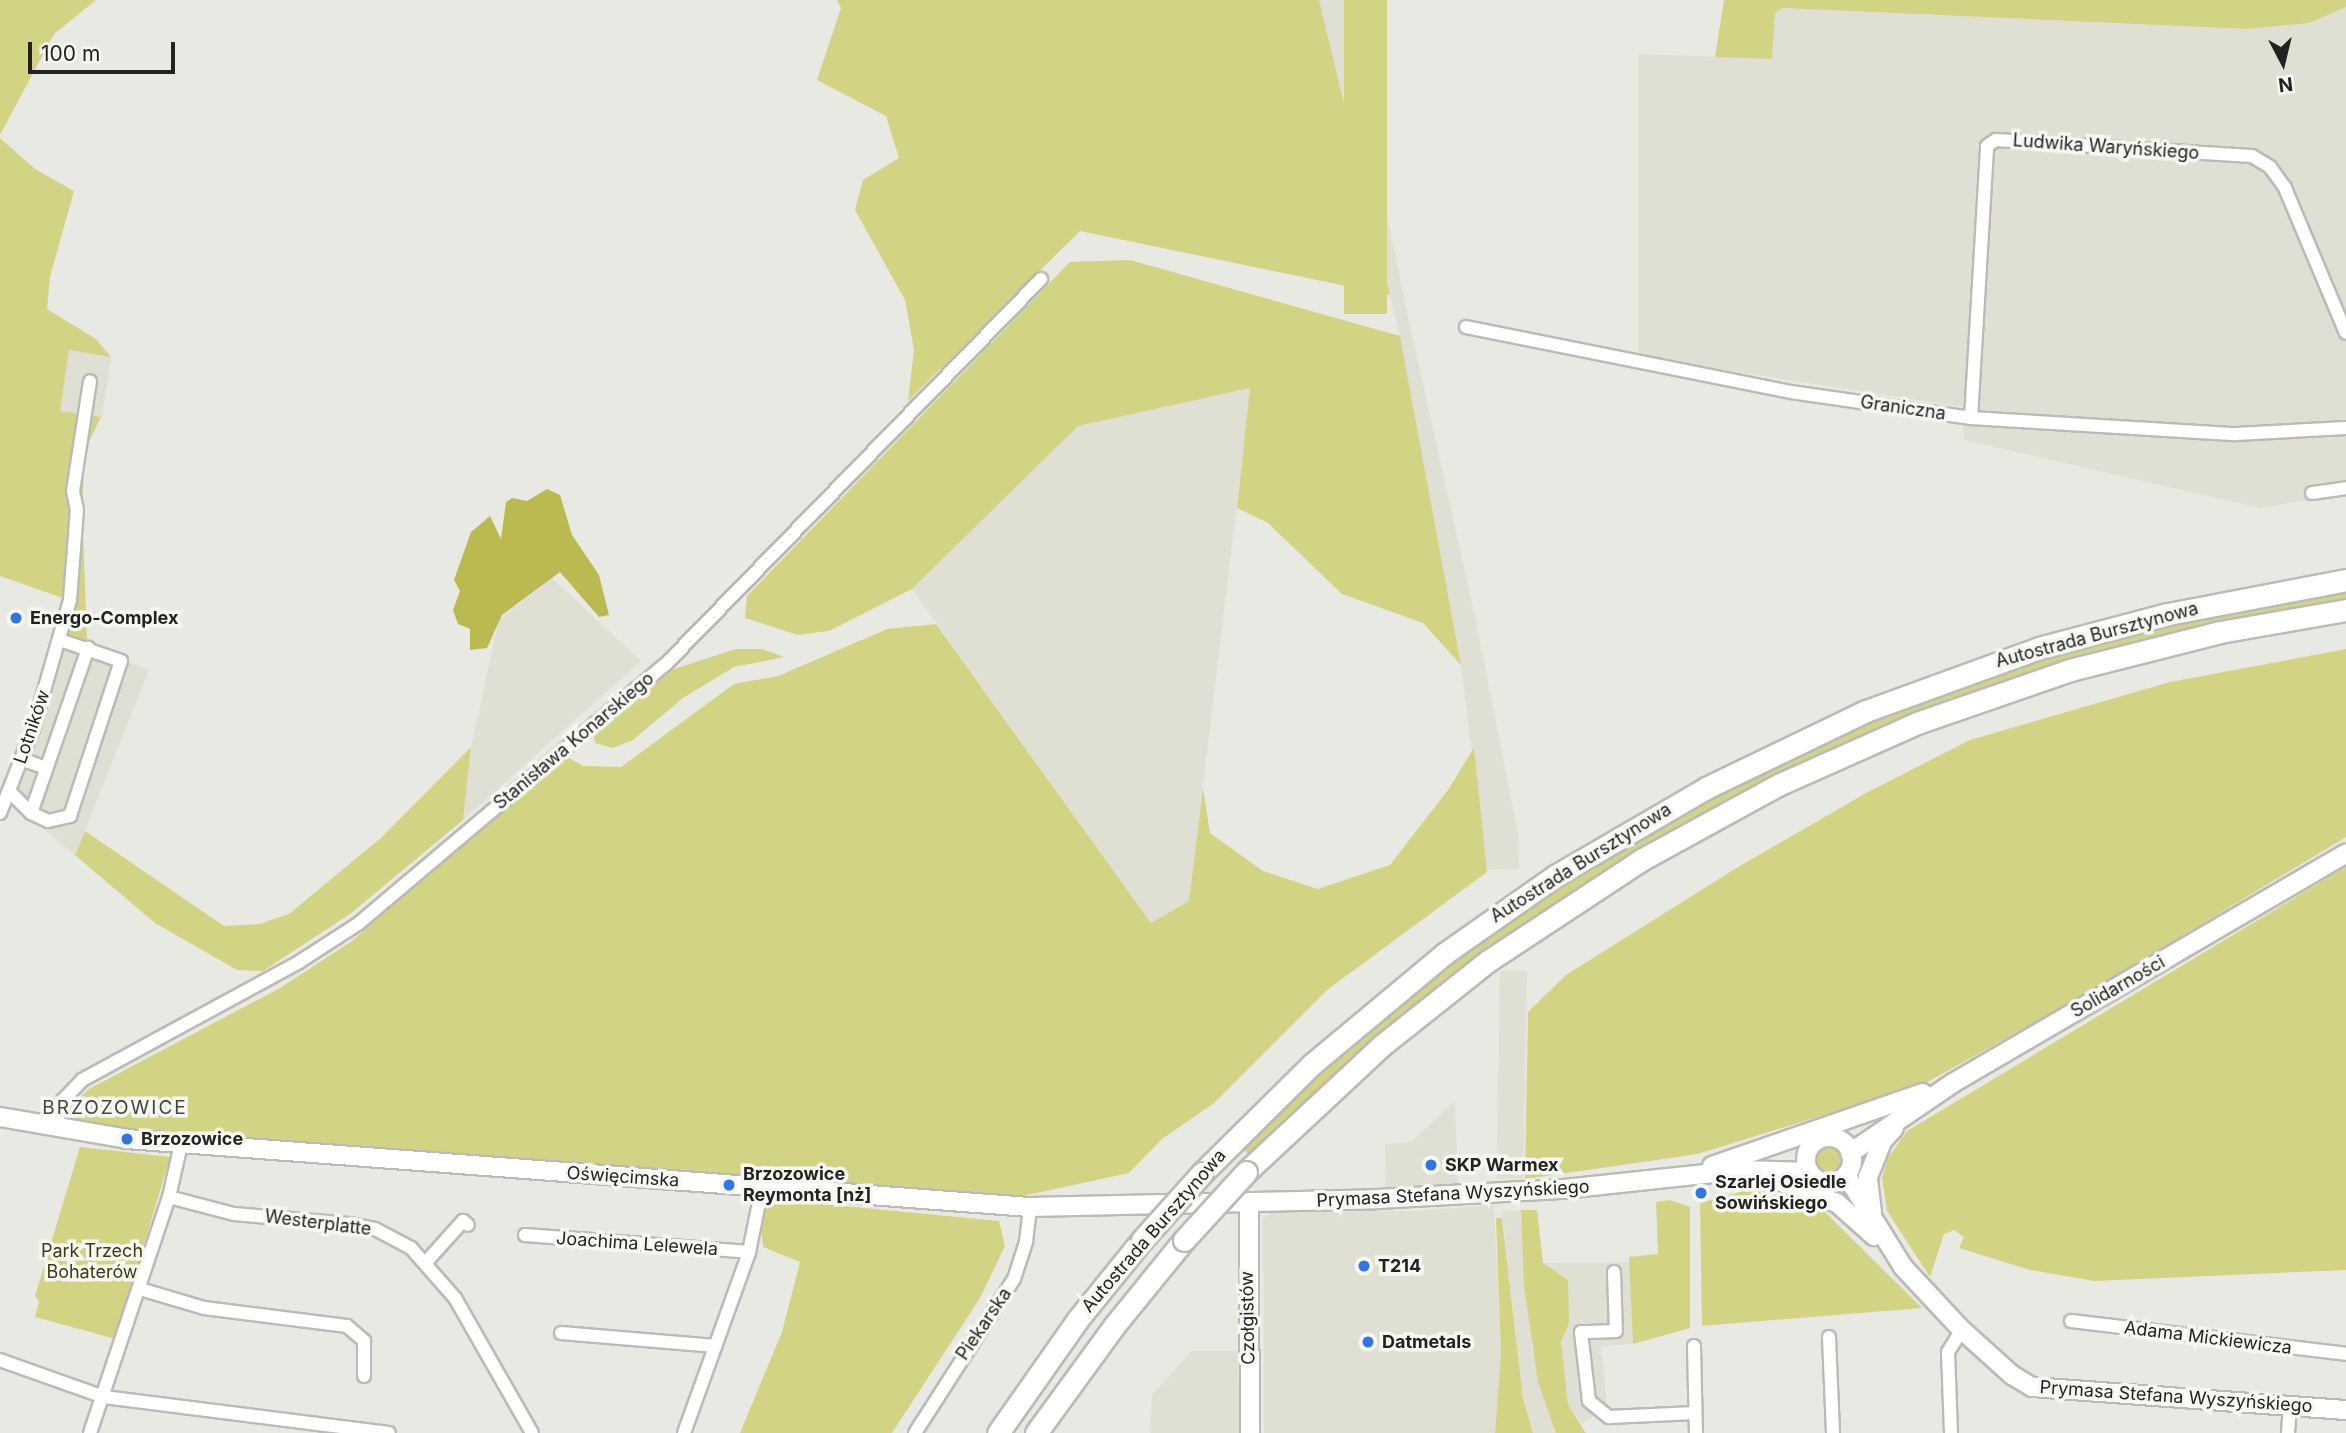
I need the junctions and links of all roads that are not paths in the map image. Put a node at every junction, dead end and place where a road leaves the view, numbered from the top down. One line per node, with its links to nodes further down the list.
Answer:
1 (1041, 279): 22 (street, Stanisława Konarskiego)
2 (1466, 327): 5 (street, Graniczna)
3 (2346, 333): 5 (street, Ludwika Waryńskiego)
4 (90, 381): 11 (street, Lotników)
5 (1971, 418): 6 (street, Graniczna)
6 (2346, 428)
7 (2346, 488): 8 (street)
8 (2312, 493)
9 (2346, 580): 58 (highway, Autostrada Bursztynowa, bridge)
10 (2346, 610): 59 (highway, Autostrada Bursztynowa, bridge)
11 (60, 640): 12 (street); 13 (street, Lotników)
12 (88, 648): 14 (street); 17 (street)
13 (21, 759): 14 (street); 15 (street, Lotników)
14 (46, 768): 17 (street)
15 (9, 791): 16 (street, Lotników); 17 (street)
16 (0, 813)
17 (31, 813)
18 (2346, 853): 19 (street, Solidarności)
19 (1953, 1083): 20 (street, Solidarności); 27 (street)
20 (1929, 1098): 24 (street, Solidarności); 36 (street)
21 (1, 1122): 22 (street, Oświęcimska)
22 (55, 1129): 23 (street, Oświęcimska)
23 (181, 1144): 29 (street, Oświęcimska); 30 (street)
24 (1847, 1148): 25 (street, Prymasa Stefana Wyszyńskiego); 28 (street)
25 (1808, 1163): 26 (street, Prymasa Stefana Wyszyńskiego); 28 (street)
26 (1741, 1170): 27 (street, Prymasa Stefana Wyszyńskiego); 36 (street)
27 (1670, 1178): 31 (street, Prymasa Stefana Wyszyńskiego)
28 (1840, 1179): 36 (street, Prymasa Stefana Wyszyńskiego)
29 (762, 1188): 32 (street, Oświęcimska); 35 (street)
30 (169, 1197): 37 (street, Westerplatte); 39 (street)
31 (1249, 1203): 32 (street, Oświęcimska); 60 (street, Czołgistów)
32 (1030, 1207): 57 (street, Piekarska)
33 (468, 1225): 37 (street)
34 (525, 1235): 35 (street, Joachima Lelewela)
35 (749, 1252): 44 (street)
36 (1892, 1252): 41 (street, Prymasa Stefana Wyszyńskiego)
37 (427, 1261): 55 (street, Westerplatte)
38 (1614, 1272): 52 (street)
39 (140, 1289): 48 (street); 49 (street)
40 (2071, 1321): 46 (street, Adama Mickiewicza)
41 (1962, 1330): 50 (street, Prymasa Stefana Wyszyńskiego); 63 (street)
42 (561, 1333): 44 (street)
43 (1829, 1337): 62 (street)
44 (715, 1346): 56 (street)
45 (1694, 1346): 52 (street)
46 (2346, 1354)
47 (0, 1360): 49 (street)
48 (364, 1376)
49 (104, 1397): 53 (street); 54 (street)
50 (2290, 1406): 51 (street, Prymasa Stefana Wyszyńskiego); 64 (street)
51 (2346, 1410)
52 (1695, 1413): 61 (street)
53 (90, 1433)
54 (389, 1433)
55 (531, 1433)
56 (684, 1433)
57 (915, 1433)
58 (998, 1433)
59 (1036, 1433)
60 (1250, 1433)
61 (1696, 1433)
62 (1833, 1433)
63 (1951, 1433)
64 (2288, 1433)

